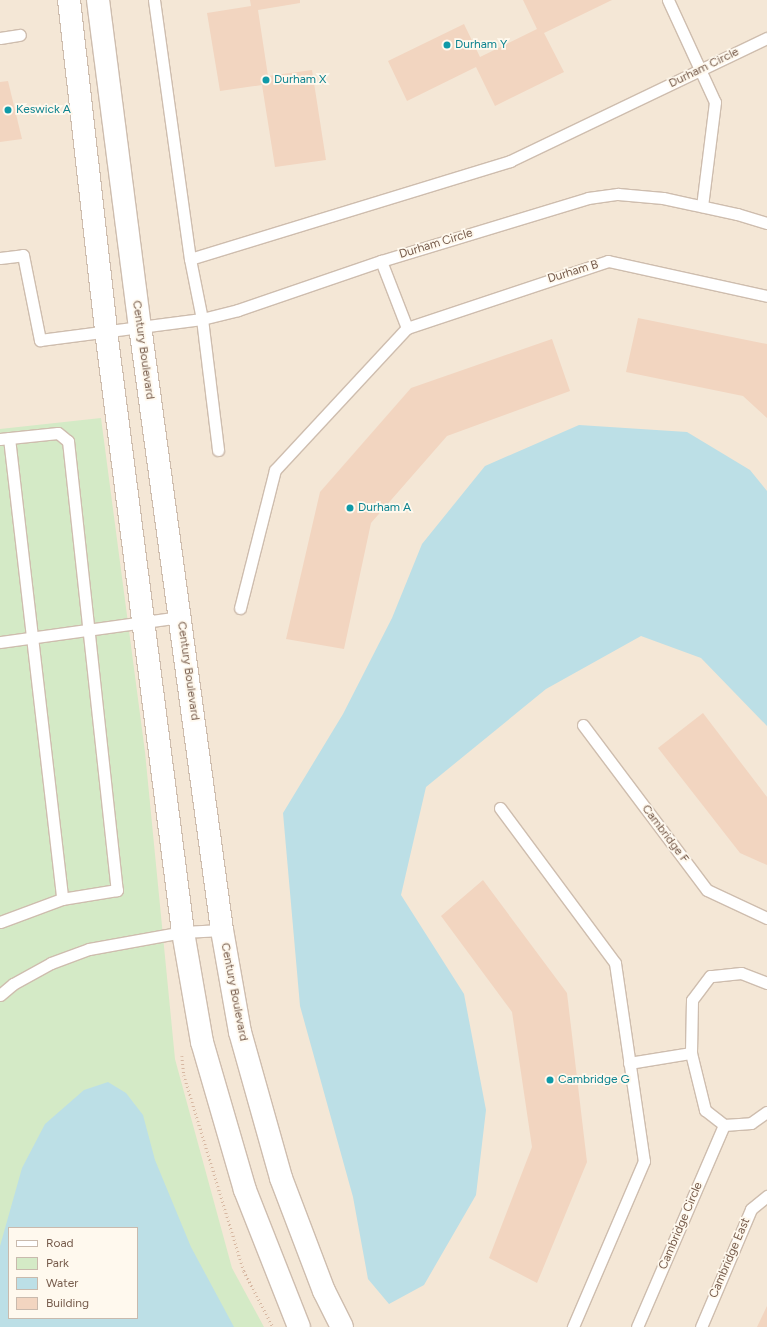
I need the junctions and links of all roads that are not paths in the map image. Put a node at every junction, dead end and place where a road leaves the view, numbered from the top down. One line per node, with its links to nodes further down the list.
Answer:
1 (68, 0): 18 (street)
2 (98, 0): 16 (street, Century Boulevard)
3 (154, 0): 12 (lane)
4 (668, 0): 8 (lane)
5 (20, 35): 6 (lane)
6 (0, 38)
7 (767, 38): 8 (lane, Durham Circle)
8 (702, 69): 9 (lane); 12 (lane, Durham Circle)
9 (702, 206): 10 (lane, Durham Circle); 13 (lane, Durham Circle)
10 (767, 223)
11 (0, 258): 18 (lane, Durham Circle)
12 (190, 260): 15 (lane)
13 (381, 261): 15 (lane, Durham Circle); 17 (lane)
14 (767, 296): 17 (lane, Durham B)
15 (202, 319): 16 (lane, Durham Circle); 20 (lane)
16 (140, 326): 18 (lane, Durham Circle); 22 (street, Century Boulevard)
17 (407, 328): 21 (lane)
18 (106, 331): 23 (street)
19 (4, 438): 24 (lane); 25 (lane)
20 (218, 450)
21 (240, 608)
22 (180, 617): 23 (lane); 32 (street, Century Boulevard)
23 (143, 622): 24 (lane); 33 (street)
24 (88, 630): 25 (lane); 29 (lane)
25 (33, 639): 26 (lane); 29 (lane)
26 (0, 642)
27 (583, 725): 30 (lane, Cambridge F)
28 (500, 808): 37 (lane)
29 (62, 899): 31 (lane)
30 (767, 918)
31 (0, 922)
32 (222, 930): 33 (lane); 42 (street, Century Boulevard)
33 (183, 932): 35 (lane); 41 (street)
34 (767, 983): 36 (lane)
35 (0, 994)
36 (691, 1053): 37 (lane); 39 (lane)
37 (629, 1063): 43 (lane)
38 (767, 1112): 39 (lane)
39 (724, 1125): 44 (lane, Cambridge Circle)
40 (767, 1196): 45 (lane, Cambridge East)
41 (300, 1327)
42 (342, 1327)
43 (573, 1327)
44 (637, 1327)
45 (701, 1327)

